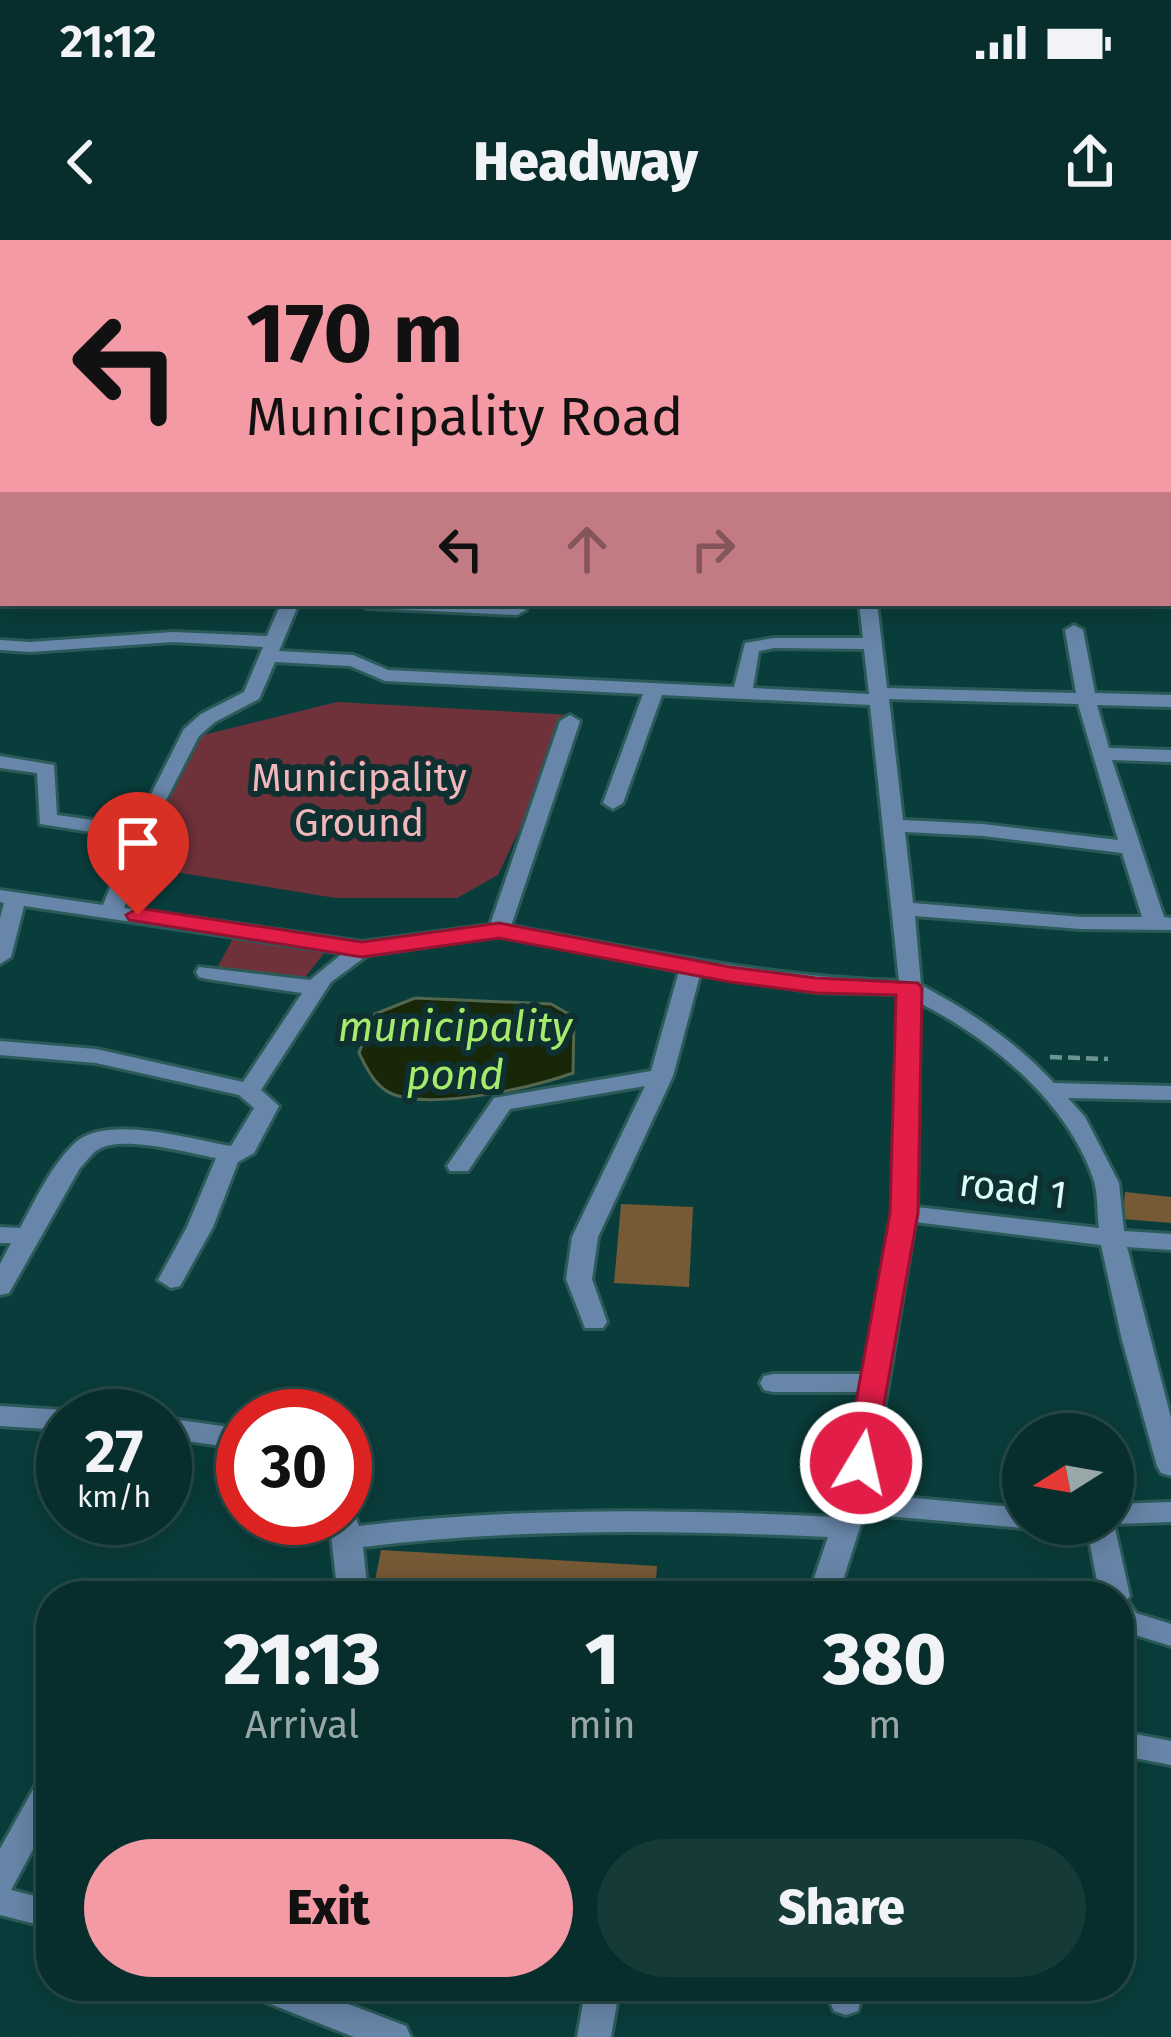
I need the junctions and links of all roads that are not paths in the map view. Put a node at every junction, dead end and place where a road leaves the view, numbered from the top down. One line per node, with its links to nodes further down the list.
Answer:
1 (289, 606): 8 (street)
2 (431, 606): 4 (street)
3 (868, 606): 6 (street)
4 (517, 610)
5 (1074, 630): 12 (street)
6 (874, 644): 10 (street); 11 (street)
7 (0, 645): 8 (street)
8 (272, 649): 9 (street); 20 (street)
9 (654, 690): 10 (street); 18 (street)
10 (742, 694): 11 (street)
11 (880, 696): 12 (street); 19 (street)
12 (1084, 696): 13 (street); 15 (street)
13 (1171, 701)
14 (570, 721): 26 (street)
15 (1100, 754): 16 (street); 21 (street)
16 (1171, 755)
17 (0, 762): 20 (street)
18 (613, 802)
19 (896, 826): 21 (street); 23 (street)
20 (141, 833): 24 (street)
21 (1128, 847): 25 (street)
22 (8, 897): 24 (street); 28 (street)
23 (905, 909): 25 (street); 32 (street)
24 (112, 910): 27 (street)
25 (1163, 923)
26 (499, 930): 27 (street); 29 (street)
27 (362, 949): 31 (street)
28 (0, 957)
29 (691, 968): 32 (street); 34 (street)
30 (207, 972): 31 (street)
31 (316, 988): 35 (street)
32 (909, 988): 36 (street); 40 (street)
33 (0, 1048): 35 (street)
34 (662, 1076): 39 (street); 47 (street)
35 (249, 1090): 38 (street)
36 (1047, 1090): 37 (street); 43 (street)
37 (1171, 1093)
38 (235, 1154): 42 (street); 45 (street)
39 (459, 1166)
40 (904, 1213): 43 (street, road 1); 49 (street)
41 (0, 1235): 42 (street)
42 (32, 1236): 46 (street)
43 (1112, 1238): 44 (street, road 1); 52 (street)
44 (1171, 1242)
45 (172, 1280)
46 (0, 1287)
47 (594, 1322)
48 (773, 1383): 49 (street)
49 (874, 1383): 55 (street)
50 (0, 1416): 51 (street)
51 (36, 1418)
52 (1171, 1466)
53 (1171, 1512): 54 (street)
54 (1134, 1513)
55 (851, 1515): 56 (street); 57 (street); 61 (street)
56 (1002, 1517)
57 (372, 1527)
58 (347, 1545): 60 (street)
59 (1104, 1545): 62 (street)
60 (351, 1581)
61 (829, 1581)
62 (1112, 1581)
63 (1134, 1623): 64 (street)
64 (1171, 1635)
65 (1134, 1746): 66 (street)
66 (1171, 1753)
67 (36, 1814): 68 (street)
68 (0, 1880)
69 (0, 1900): 70 (street)
70 (36, 1910)
71 (301, 2001): 73 (street)
72 (600, 2001): 74 (street)
73 (394, 2037)
74 (594, 2037)

